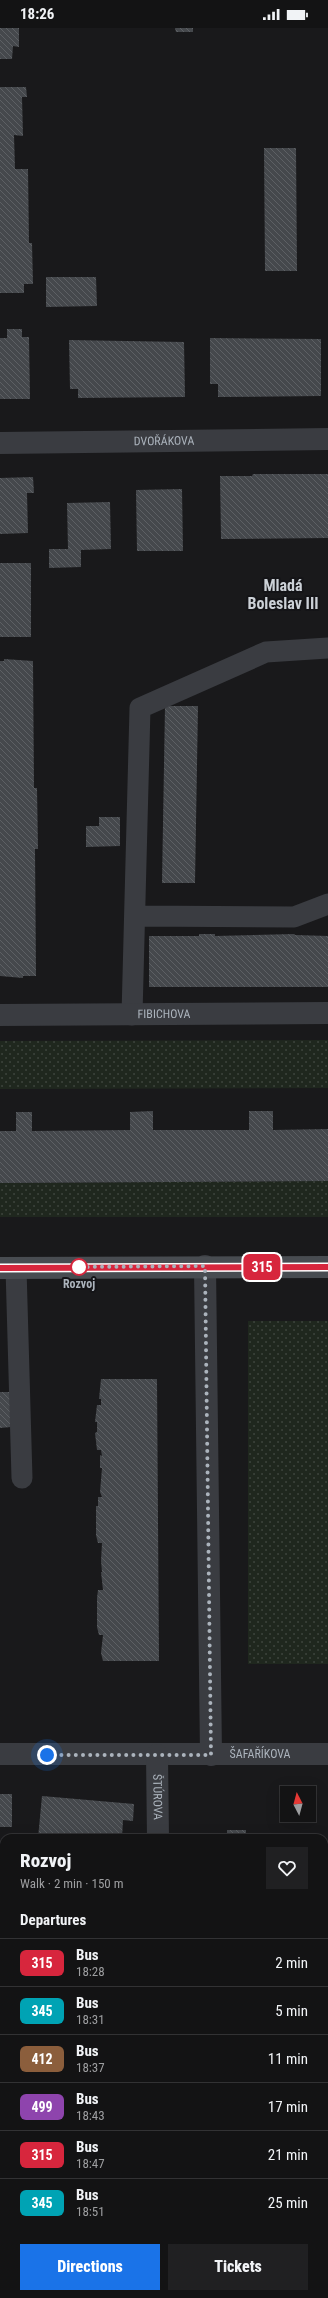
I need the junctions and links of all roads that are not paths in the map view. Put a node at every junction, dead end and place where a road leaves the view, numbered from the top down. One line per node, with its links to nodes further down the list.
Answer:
1 (328, 439): 2 (street, DVOŘÁKOVA)
2 (0, 443)
3 (328, 648): 5 (lane)
4 (328, 904): 5 (lane)
5 (135, 916): 8 (lane)
6 (328, 1013): 8 (street, FIBICHOVA)
7 (0, 1015): 8 (street, FIBICHOVA)
8 (132, 1015)
9 (205, 1266): 10 (street); 11 (street); 16 (street)
10 (328, 1267)
11 (8, 1268): 12 (lane)
12 (22, 1478)
13 (0, 1754): 15 (street, ŠAFAŘÍKOVA)
14 (328, 1754): 16 (street, ŠAFAŘÍKOVA)
15 (157, 1755): 16 (street, ŠAFAŘÍKOVA); 17 (street, ŠTÚROVA)
16 (211, 1755)
17 (158, 1834)

